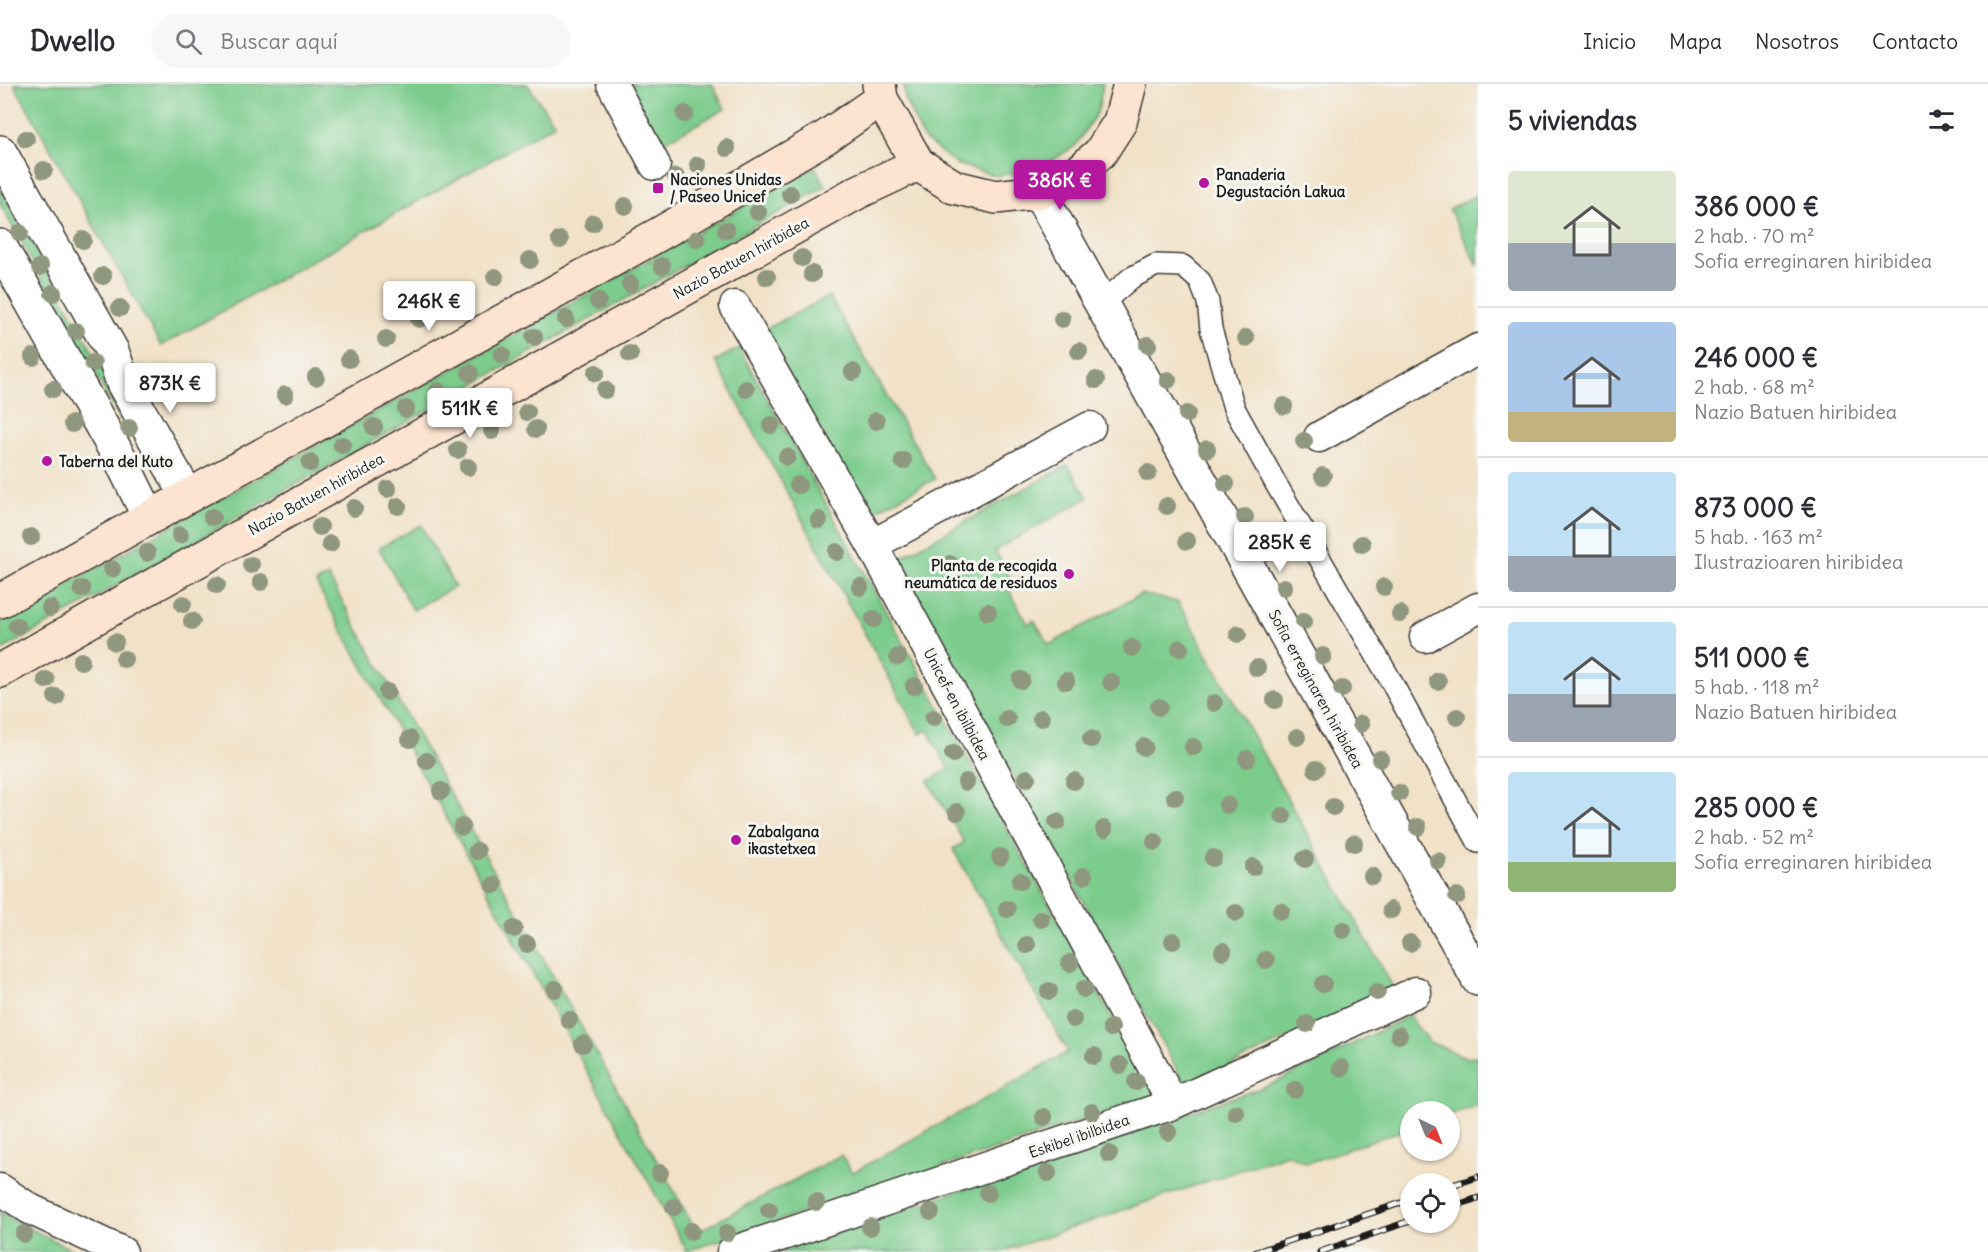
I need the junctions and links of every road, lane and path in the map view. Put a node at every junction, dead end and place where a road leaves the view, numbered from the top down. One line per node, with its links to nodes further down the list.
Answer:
1 (612, 84): 6 (street)
2 (1130, 84): 7 (main road)
3 (880, 92): 5 (main road); 14 (main road)
4 (0, 152): 14 (street)
5 (918, 164): 7 (main road); 20 (main road, Nazio Batuen hiribidea)
6 (655, 165)
7 (1039, 192): 9 (street, Sofia erreginaren hiribidea)
8 (0, 246): 15 (street)
9 (1101, 304): 21 (lane); 22 (street, Sofia erreginaren hiribidea)
10 (735, 306): 16 (street, Unicef-en ibilbidea)
11 (1478, 349): 13 (street)
12 (1090, 427): 16 (street)
13 (1319, 437)
14 (187, 495): 15 (main road)
15 (149, 518): 17 (main road)
16 (872, 545): 24 (street, Unicef-en ibilbidea)
17 (0, 601)
18 (1478, 608): 19 (street)
19 (1425, 636)
20 (0, 671)
21 (1478, 842)
22 (1478, 979)
23 (1416, 992): 24 (street, Eskibel ibilbidea)
24 (1173, 1104): 27 (street, Eskibel ibilbidea)
25 (0, 1189): 26 (street)
26 (122, 1252)
27 (732, 1252)

